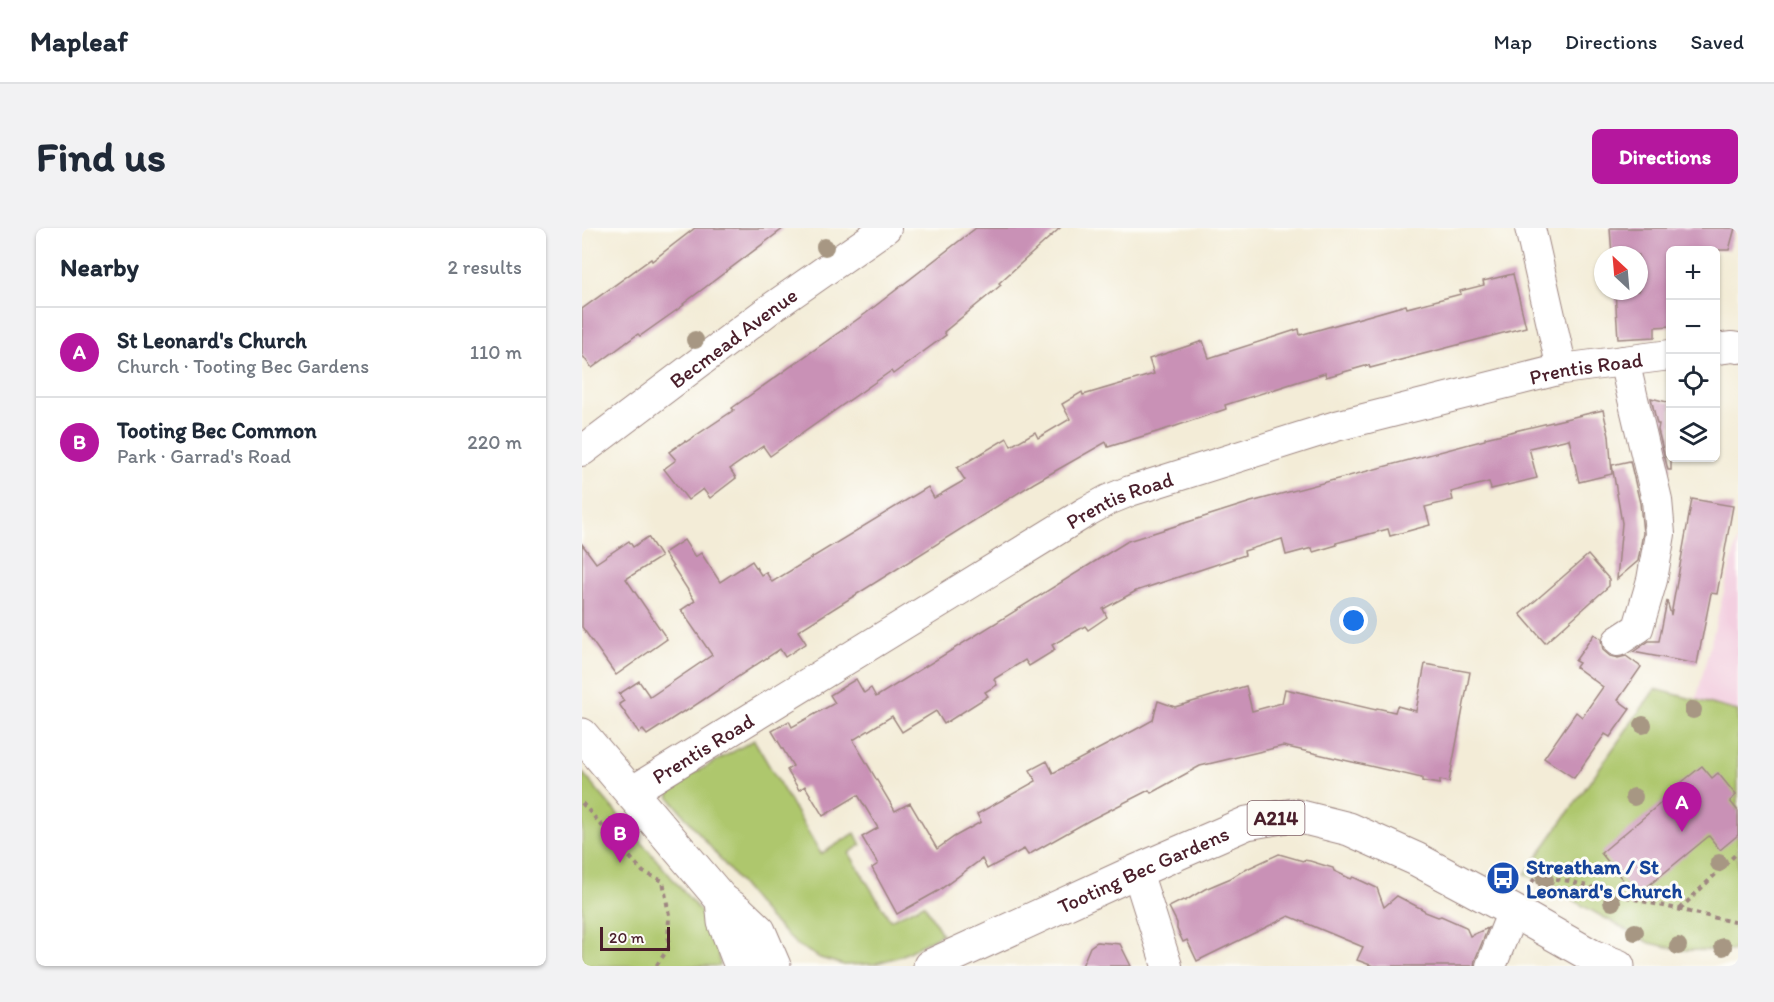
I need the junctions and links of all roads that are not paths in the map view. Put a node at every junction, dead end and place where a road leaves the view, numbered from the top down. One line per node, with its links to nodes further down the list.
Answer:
1 (886, 228): 8 (street, Becmead Avenue)
2 (1530, 228): 7 (street)
3 (1720, 348): 4 (street)
4 (1738, 348)
5 (1666, 356): 6 (street, Prentis Road)
6 (1624, 361): 7 (street, Prentis Road); 9 (street)
7 (1562, 369): 11 (street, Prentis Road)
8 (582, 451)
9 (1618, 641)
10 (582, 735): 11 (main road)
11 (631, 792): 13 (main road)
12 (1137, 871): 14 (main road, Tooting Bec Gardens / A214); 17 (main road, Tooting Bec Gardens / A214); 18 (street)
13 (722, 900): 15 (main road); 16 (main road)
14 (1513, 911): 19 (street); 20 (main road, Tooting Bec Gardens / A214)
15 (741, 966)
16 (774, 966)
17 (930, 966)
18 (1167, 966)
19 (1491, 966)
20 (1618, 966)

